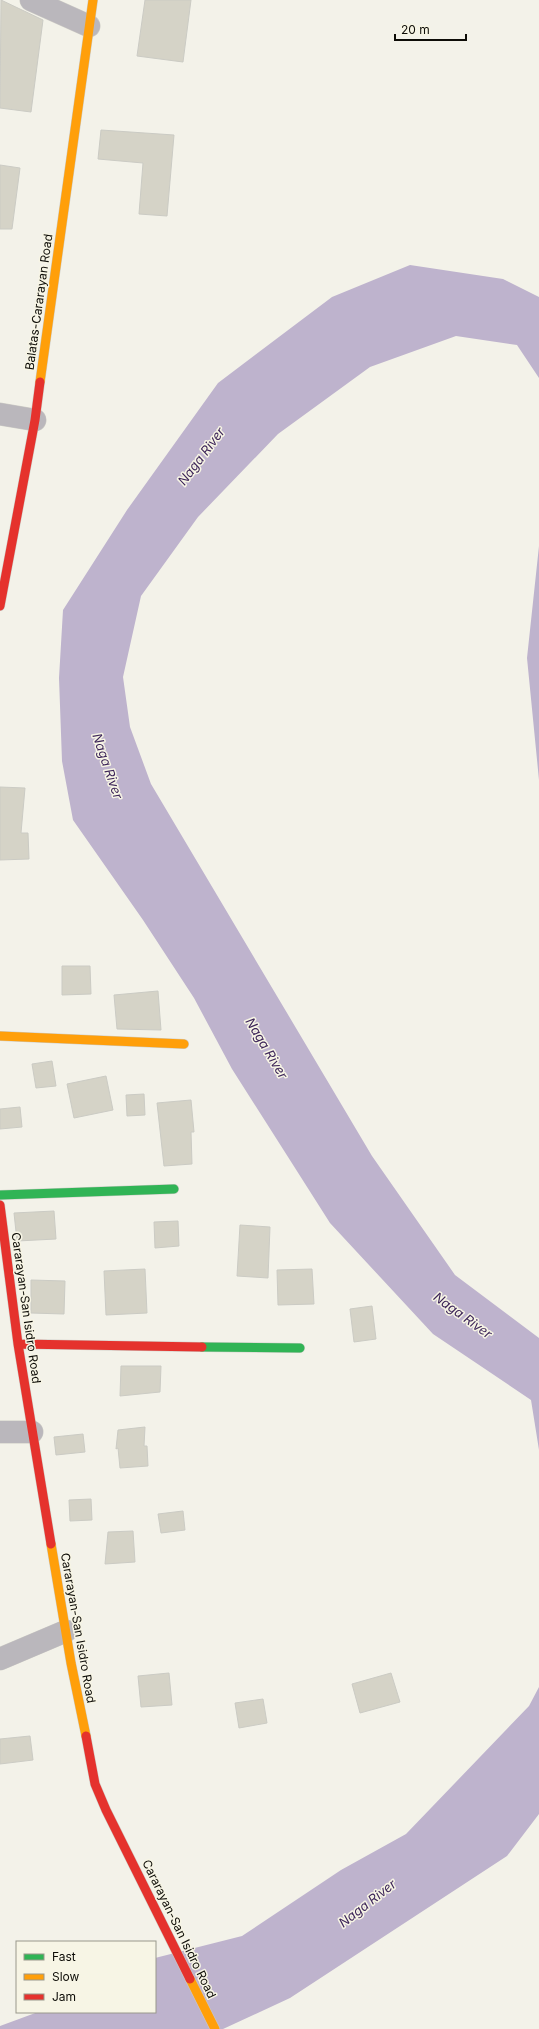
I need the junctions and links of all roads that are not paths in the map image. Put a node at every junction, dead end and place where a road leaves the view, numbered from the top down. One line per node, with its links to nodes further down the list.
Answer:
1 (31, 0): 3 (street)
2 (93, 0): 3 (main road, Balatas-Cararayan Road)
3 (89, 26): 5 (main road, Balatas-Cararayan Road)
4 (0, 414): 5 (street)
5 (35, 420): 6 (main road, Balatas-Cararayan Road)
6 (0, 606)
7 (0, 1036): 8 (main road)
8 (184, 1044)
9 (174, 1189): 10 (main road)
10 (0, 1195)
11 (0, 1205): 12 (main road, Cararayan-San Isidro Road)
12 (18, 1344): 13 (main road); 15 (main road, Cararayan-San Isidro Road)
13 (300, 1348)
14 (0, 1432): 15 (street)
15 (32, 1432): 16 (main road, Cararayan-San Isidro Road)
16 (66, 1632): 17 (street); 18 (main road, Cararayan-San Isidro Road)
17 (0, 1659)
18 (215, 2029)

